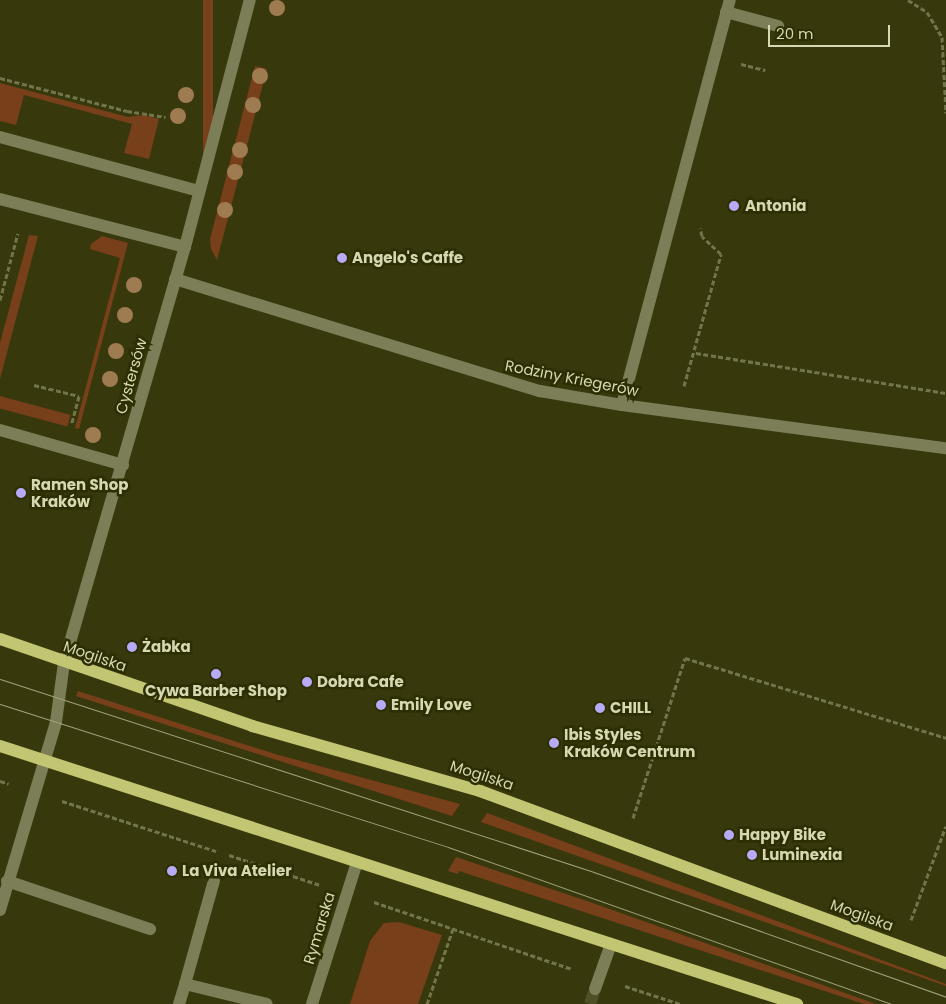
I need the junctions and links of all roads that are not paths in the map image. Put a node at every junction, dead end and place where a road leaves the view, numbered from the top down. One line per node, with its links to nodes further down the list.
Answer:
1 (250, 0): 5 (street, Cystersów)
2 (728, 6): 3 (street); 9 (street)
3 (778, 26)
4 (0, 137): 5 (street)
5 (200, 191): 7 (street, Cystersów)
6 (0, 199): 7 (street)
7 (184, 247): 8 (street, Cystersów)
8 (175, 279): 9 (street, Rodziny Kriegerów); 12 (street, Cystersów)
9 (622, 405): 11 (street, Rodziny Kriegerów)
10 (0, 430): 12 (street)
11 (946, 448)
12 (123, 465): 14 (street, Cystersów)
13 (0, 639): 14 (main road, Mogilska)
14 (64, 663): 16 (street, Cystersów); 23 (main road, Mogilska)
15 (0, 746): 16 (main road)
16 (44, 760): 17 (main road); 19 (street, Cystersów)
17 (357, 862): 22 (main road); 28 (street, Rymarska)
18 (214, 881): 24 (street)
19 (7, 882): 20 (street, Cystersów); 21 (street)
20 (0, 910)
21 (150, 929)
22 (611, 944): 25 (street); 29 (main road)
23 (946, 963)
24 (185, 984): 26 (street); 27 (street)
25 (597, 984)
26 (179, 1004)
27 (266, 1004)
28 (312, 1004)
29 (796, 1004)

